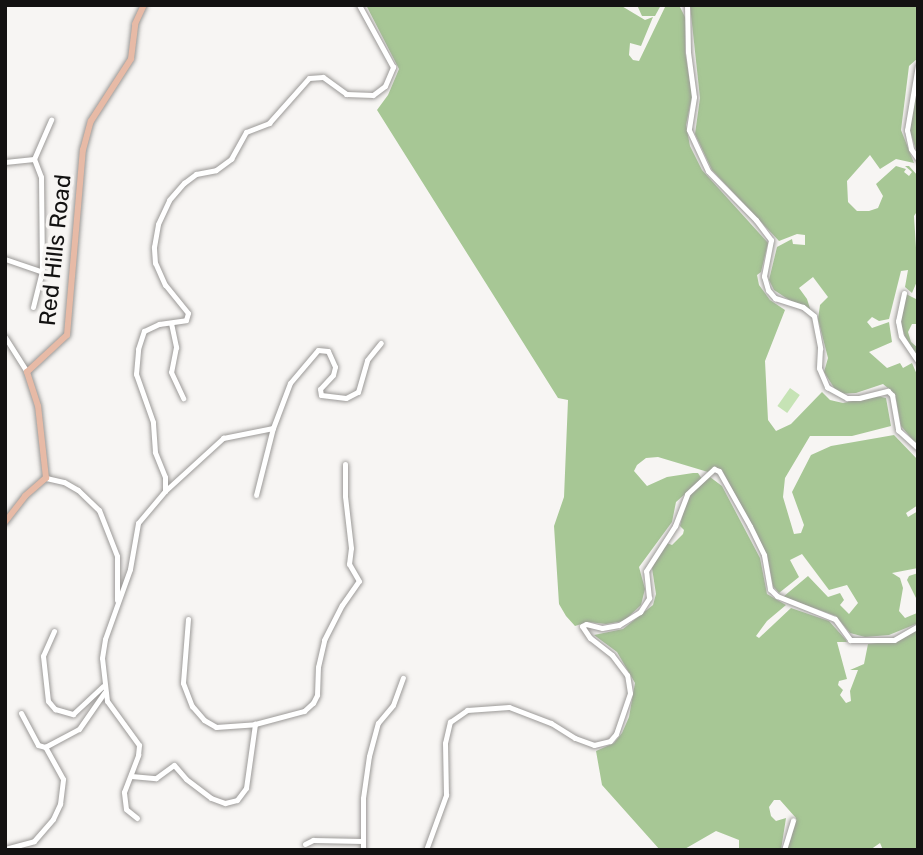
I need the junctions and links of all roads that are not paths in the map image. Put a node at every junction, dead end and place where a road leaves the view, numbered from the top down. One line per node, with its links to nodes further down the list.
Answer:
1 (144, 5): 17 (main road, Red Hills Road)
2 (359, 5): 13 (street)
3 (687, 5): 20 (street)
4 (918, 65): 7 (street)
5 (51, 120): 6 (street)
6 (34, 159): 8 (street); 10 (street)
7 (918, 159)
8 (5, 162)
9 (5, 258): 10 (street)
10 (42, 272): 12 (street)
11 (904, 293): 16 (street)
12 (33, 307)
13 (171, 323): 18 (street); 23 (street)
14 (5, 337): 17 (street)
15 (381, 343): 19 (street)
16 (918, 361)
17 (27, 372): 22 (main road)
18 (183, 398)
19 (273, 428): 23 (street); 24 (street)
20 (918, 448)
21 (345, 464): 34 (street)
22 (46, 478): 25 (main road); 26 (street)
23 (165, 491): 26 (street)
24 (256, 495)
25 (5, 522)
26 (117, 604): 31 (street)
27 (187, 619): 34 (street)
28 (918, 626): 43 (street)
29 (54, 631): 31 (street)
30 (403, 678): 39 (street)
31 (103, 685): 32 (street)
32 (104, 693): 35 (street); 36 (street)
33 (21, 713): 35 (street)
34 (255, 724): 36 (street)
35 (44, 747): 41 (street)
36 (131, 776): 37 (street)
37 (137, 818)
38 (793, 820): 44 (street)
39 (362, 841): 40 (street); 42 (street)
40 (305, 844)
41 (5, 849)
42 (363, 850)
43 (426, 850)
44 (784, 850)

